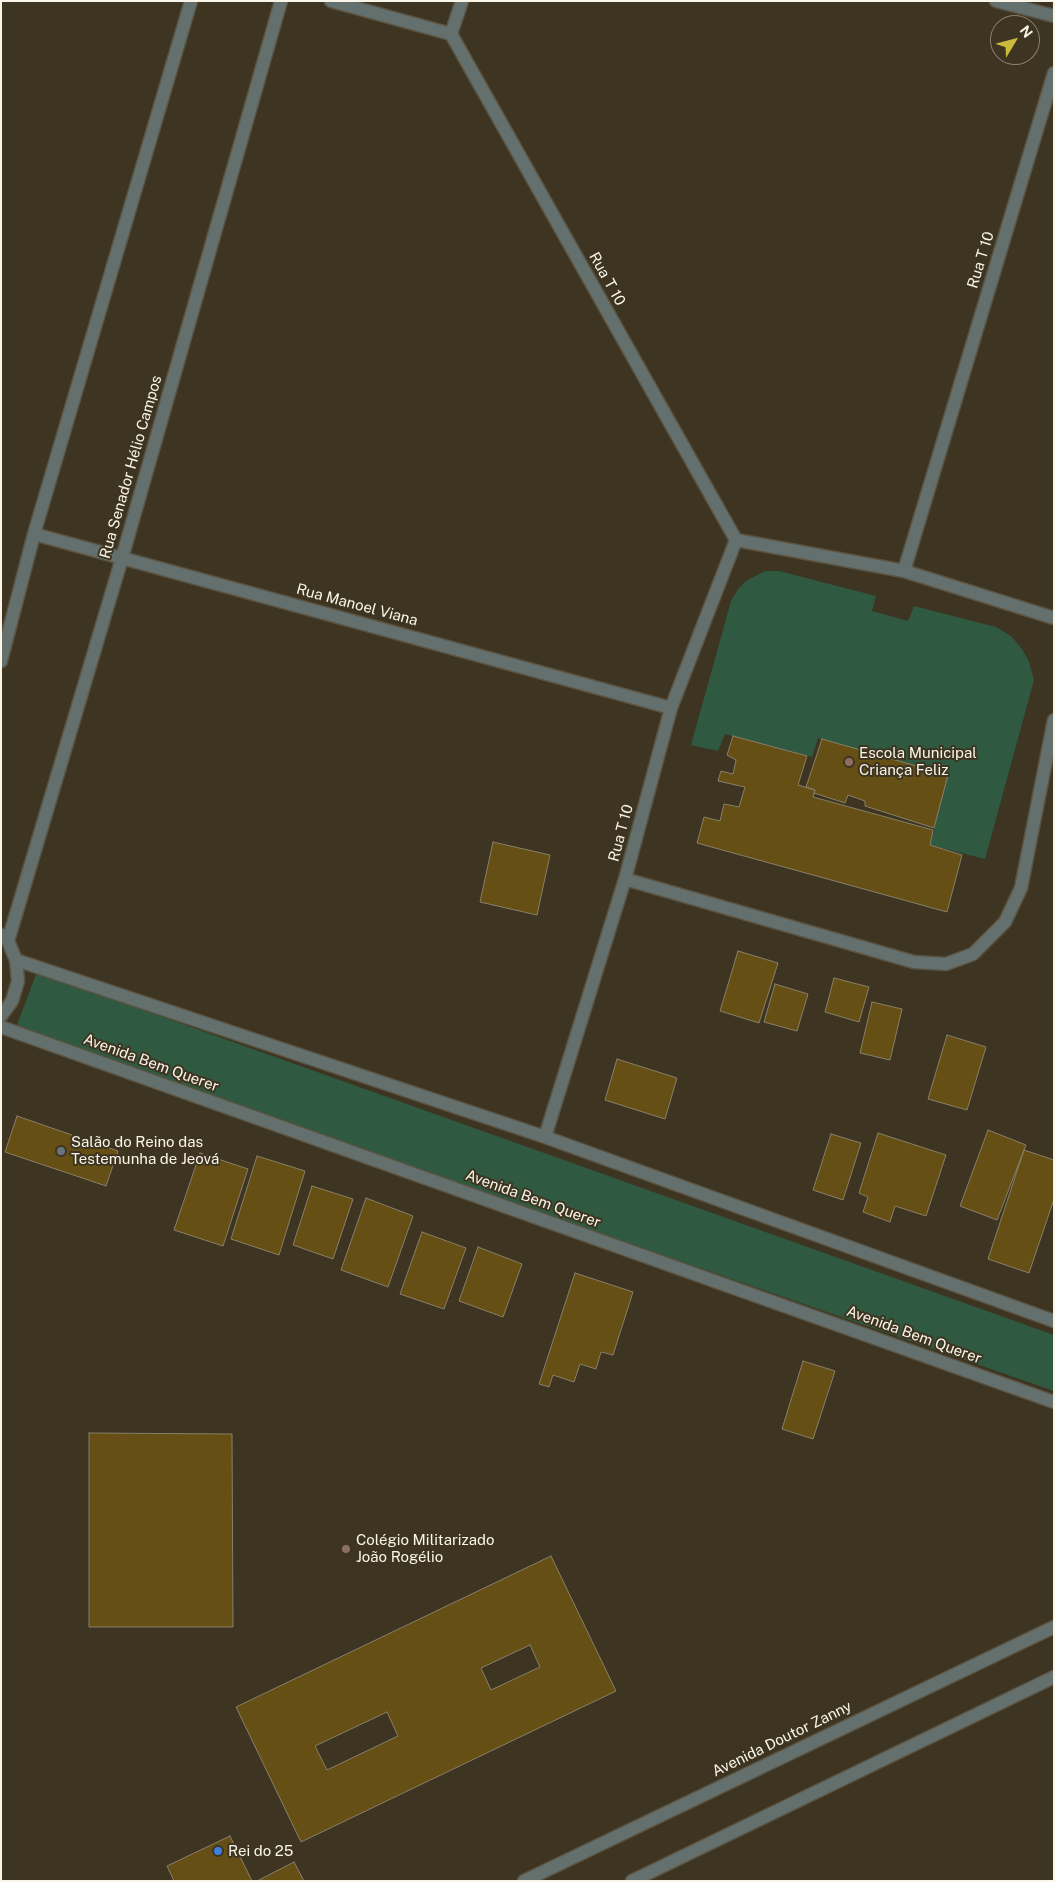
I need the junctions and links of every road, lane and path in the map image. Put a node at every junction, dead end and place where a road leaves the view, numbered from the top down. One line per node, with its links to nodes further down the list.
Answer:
1 (191, 1): 9 (street)
2 (281, 1): 11 (street, Rua Senador Hélio Campos)
3 (331, 1): 7 (street)
4 (462, 1): 7 (street)
5 (996, 1): 6 (street)
6 (1054, 16)
7 (451, 34): 10 (street, Rua T 10)
8 (1054, 73): 12 (street, Rua T 10)
9 (34, 534): 11 (street, Rua Manoel Viana); 14 (street)
10 (736, 540): 12 (street); 15 (street, Rua T 10)
11 (122, 558): 15 (street, Rua Manoel Viana); 18 (street, Rua Senador Hélio Campos)
12 (904, 571): 13 (street)
13 (1054, 618)
14 (1, 661)
15 (671, 708): 17 (street, Rua T 10)
16 (1054, 720): 17 (street)
17 (625, 879): 22 (street, Rua T 10)
18 (4, 938): 19 (street)
19 (16, 960): 20 (street); 22 (street)
20 (1, 1016)
21 (1, 1027): 24 (street, Avenida Bem Querer)
22 (545, 1137): 23 (street)
23 (1054, 1321)
24 (1054, 1402)
25 (1054, 1627): 27 (street, Avenida Doutor Zanny)
26 (1054, 1677): 28 (street)
27 (524, 1881)
28 (632, 1881)

